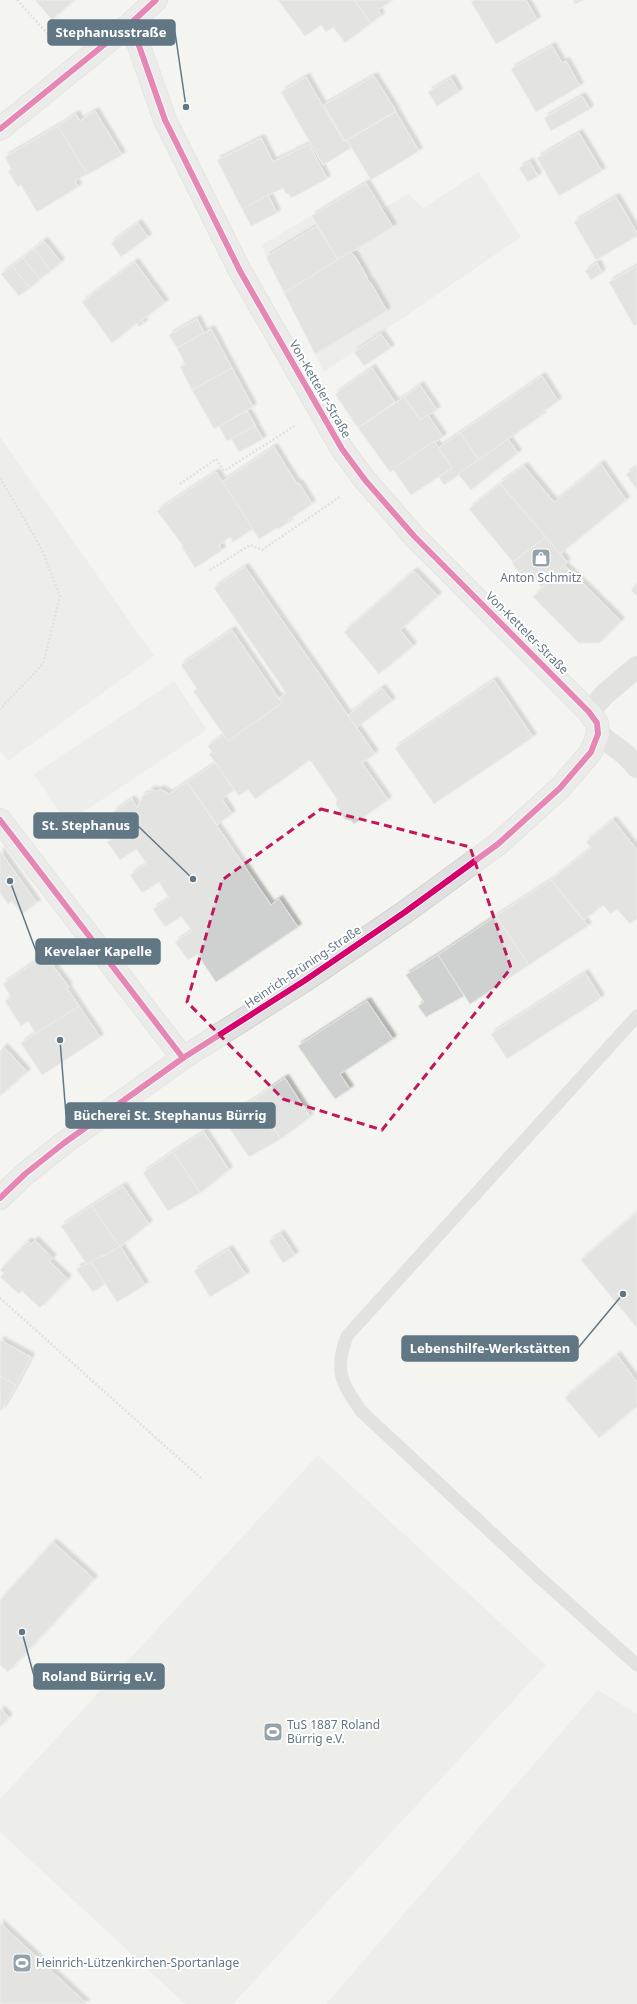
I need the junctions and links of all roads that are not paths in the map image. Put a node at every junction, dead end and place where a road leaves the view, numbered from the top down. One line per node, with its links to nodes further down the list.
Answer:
1 (154, 1): 2 (street)
2 (131, 23): 3 (street); 5 (street, Von-Ketteler-Straße)
3 (0, 129)
4 (636, 669): 5 (street)
5 (589, 712): 6 (street, Von-Ketteler-Straße)
6 (598, 734): 7 (street); 10 (street, Heinrich-Brüning-Straße)
7 (637, 767)
8 (0, 820): 10 (street)
9 (637, 1016): 12 (lane)
10 (183, 1058): 11 (street, Heinrich-Brüning-Straße)
11 (0, 1198)
12 (637, 1665)

